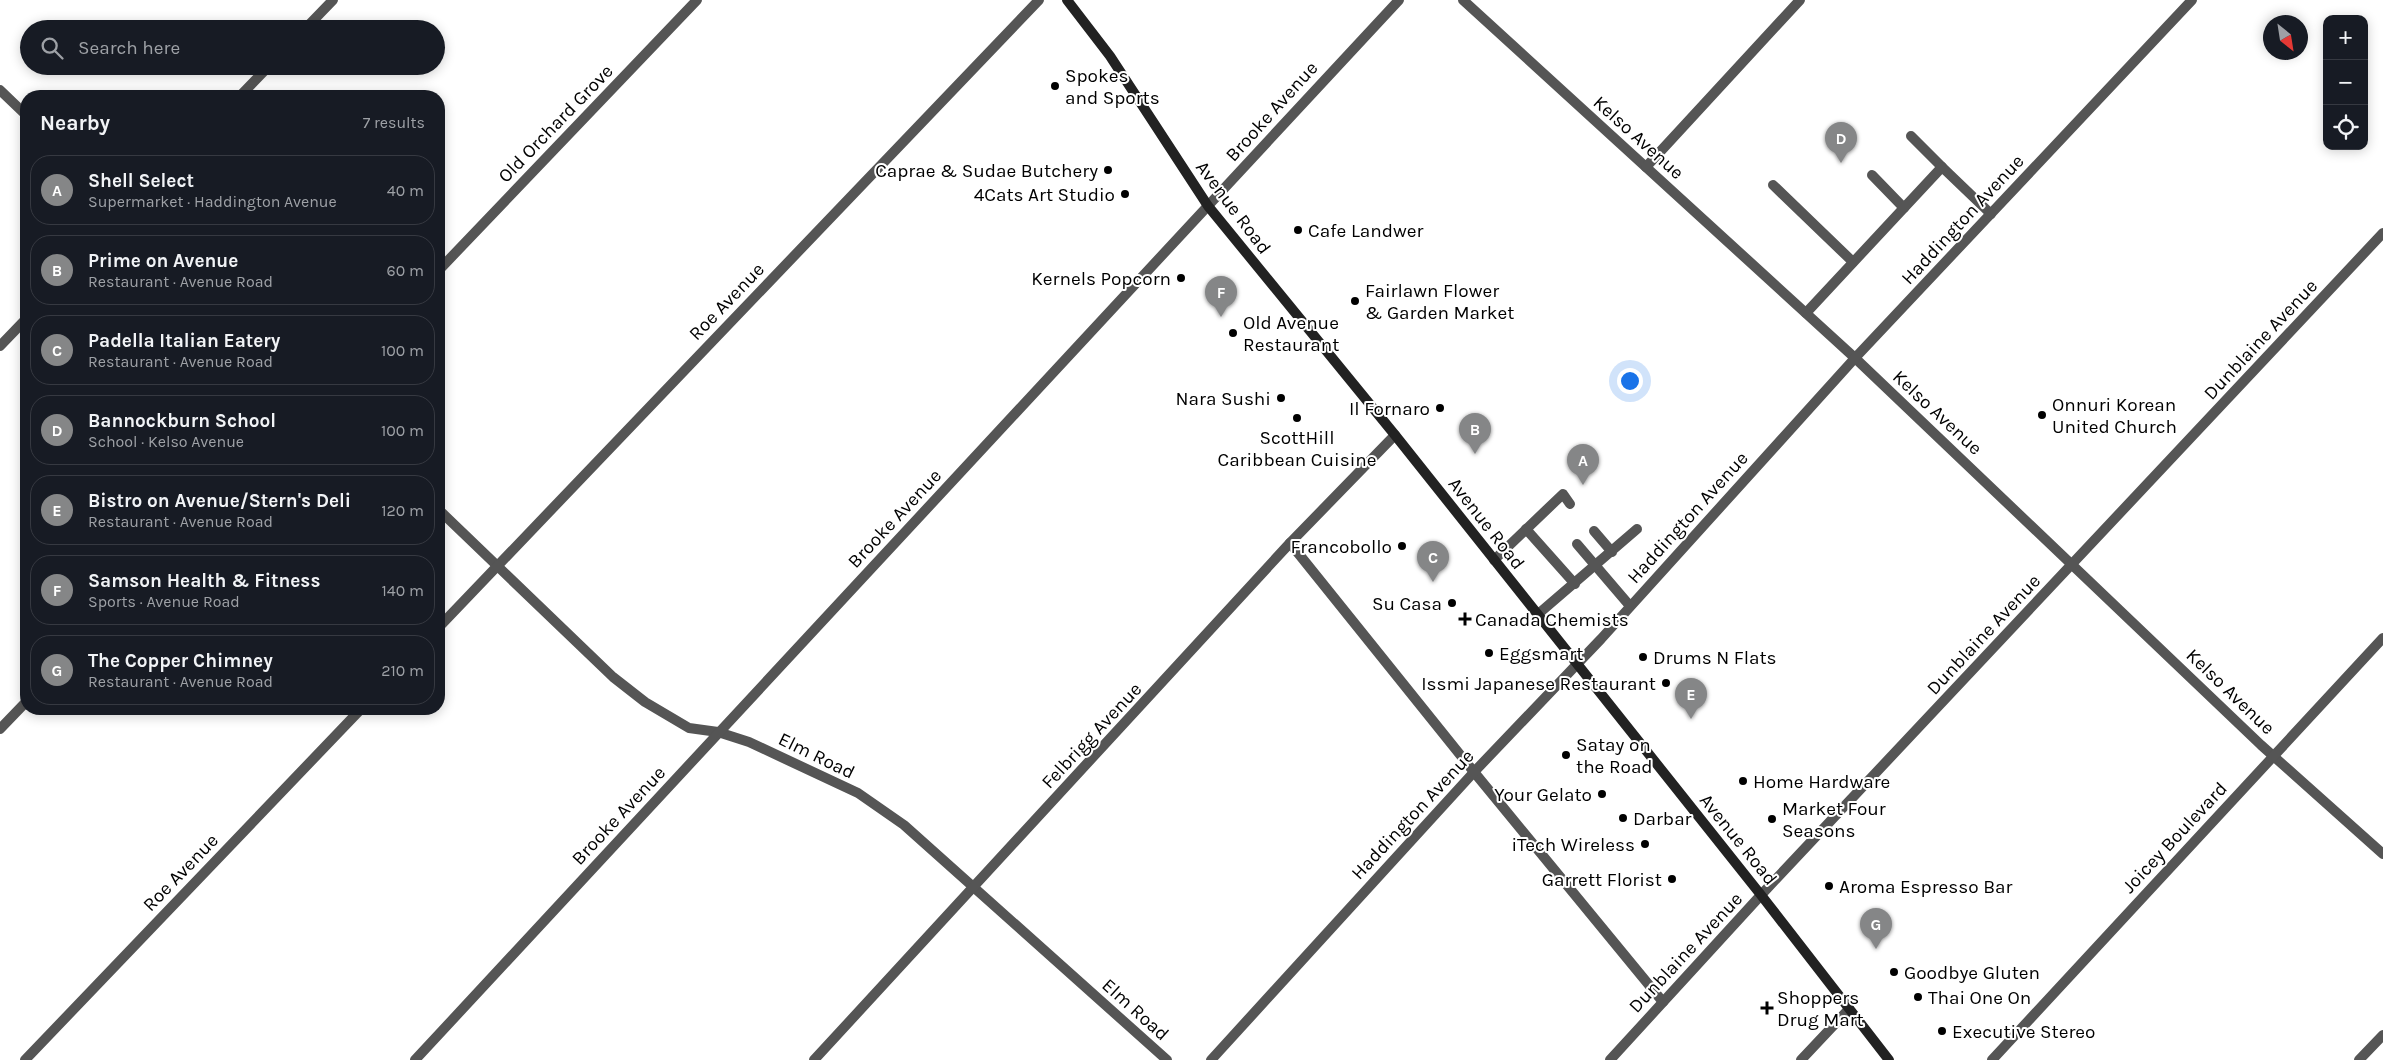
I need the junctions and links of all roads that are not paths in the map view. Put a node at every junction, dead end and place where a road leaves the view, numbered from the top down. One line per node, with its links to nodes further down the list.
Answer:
1 (333, 0): 9 (street)
2 (697, 0): 24 (street, Old Orchard Grove)
3 (1039, 0): 40 (street, Roe Avenue)
4 (1067, 0): 19 (main road, Avenue Road)
5 (1399, 0): 19 (street, Brooke Avenue)
6 (1463, 0): 15 (street, Kelso Avenue)
7 (1800, 0): 15 (street)
8 (2192, 0): 21 (street, Haddington Avenue)
9 (314, 20)
10 (260, 75): 12 (street)
11 (0, 90): 13 (street)
12 (246, 90)
13 (20, 109)
14 (1911, 136): 16 (street)
15 (1646, 167): 25 (street, Kelso Avenue)
16 (1942, 167): 20 (street); 21 (street)
17 (1872, 175): 20 (street)
18 (1773, 185): 23 (street)
19 (1208, 206): 29 (main road, Avenue Road); 51 (street, Brooke Avenue)
20 (1904, 208): 23 (street)
21 (1991, 214): 28 (street, Haddington Avenue)
22 (2383, 234): 39 (street, Dunblaine Avenue)
23 (1853, 262): 25 (street)
24 (445, 264)
25 (1806, 313): 28 (street, Kelso Avenue)
26 (20, 325): 27 (street)
27 (0, 346)
28 (1855, 358): 39 (street, Kelso Avenue); 43 (street, Haddington Avenue)
29 (1395, 435): 35 (street, Felbrigg Avenue); 38 (main road, Avenue Road)
30 (1570, 504): 32 (street)
31 (445, 516): 40 (street, Elm Road)
32 (1526, 529): 38 (street); 42 (street)
33 (1638, 529): 37 (street)
34 (1594, 531): 37 (street)
35 (1290, 543): 53 (street); 55 (street, Felbrigg Avenue)
36 (1577, 544): 41 (street)
37 (1612, 552): 41 (street)
38 (1494, 560): 44 (main road, Avenue Road)
39 (2074, 564): 52 (street, Kelso Avenue); 56 (street, Dunblaine Avenue)
40 (497, 566): 45 (street, Roe Avenue); 51 (street, Elm Road)
41 (1595, 567): 42 (street); 43 (street)
42 (1575, 584): 44 (street)
43 (1630, 606): 47 (street, Haddington Avenue)
44 (1537, 615): 47 (main road, Avenue Road)
45 (445, 621)
46 (2383, 638): 52 (street, Joicey Boulevard)
47 (1576, 664): 53 (street, Haddington Avenue); 56 (main road, Avenue Road)
48 (20, 708): 50 (street)
49 (355, 715): 60 (street, Roe Avenue)
50 (0, 729)
51 (718, 732): 55 (street, Elm Road); 61 (street, Brooke Avenue)
52 (2273, 756): 54 (street, Kelso Avenue); 68 (street, Joicey Boulevard)
53 (1474, 772): 57 (street); 64 (street, Haddington Avenue)
54 (2383, 854)
55 (973, 889): 62 (street, Felbrigg Avenue); 63 (street, Elm Road)
56 (1761, 895): 57 (street, Dunblaine Avenue); 58 (main road, Avenue Road)
57 (1663, 1002): 65 (street, Dunblaine Avenue)
58 (1849, 1009): 66 (street); 67 (main road, Avenue Road)
59 (2383, 1035): 69 (street)
60 (25, 1060)
61 (415, 1060)
62 (814, 1060)
63 (1167, 1060)
64 (1211, 1060)
65 (1610, 1060)
66 (1800, 1060)
67 (1889, 1060)
68 (1992, 1060)
69 (2359, 1060)

